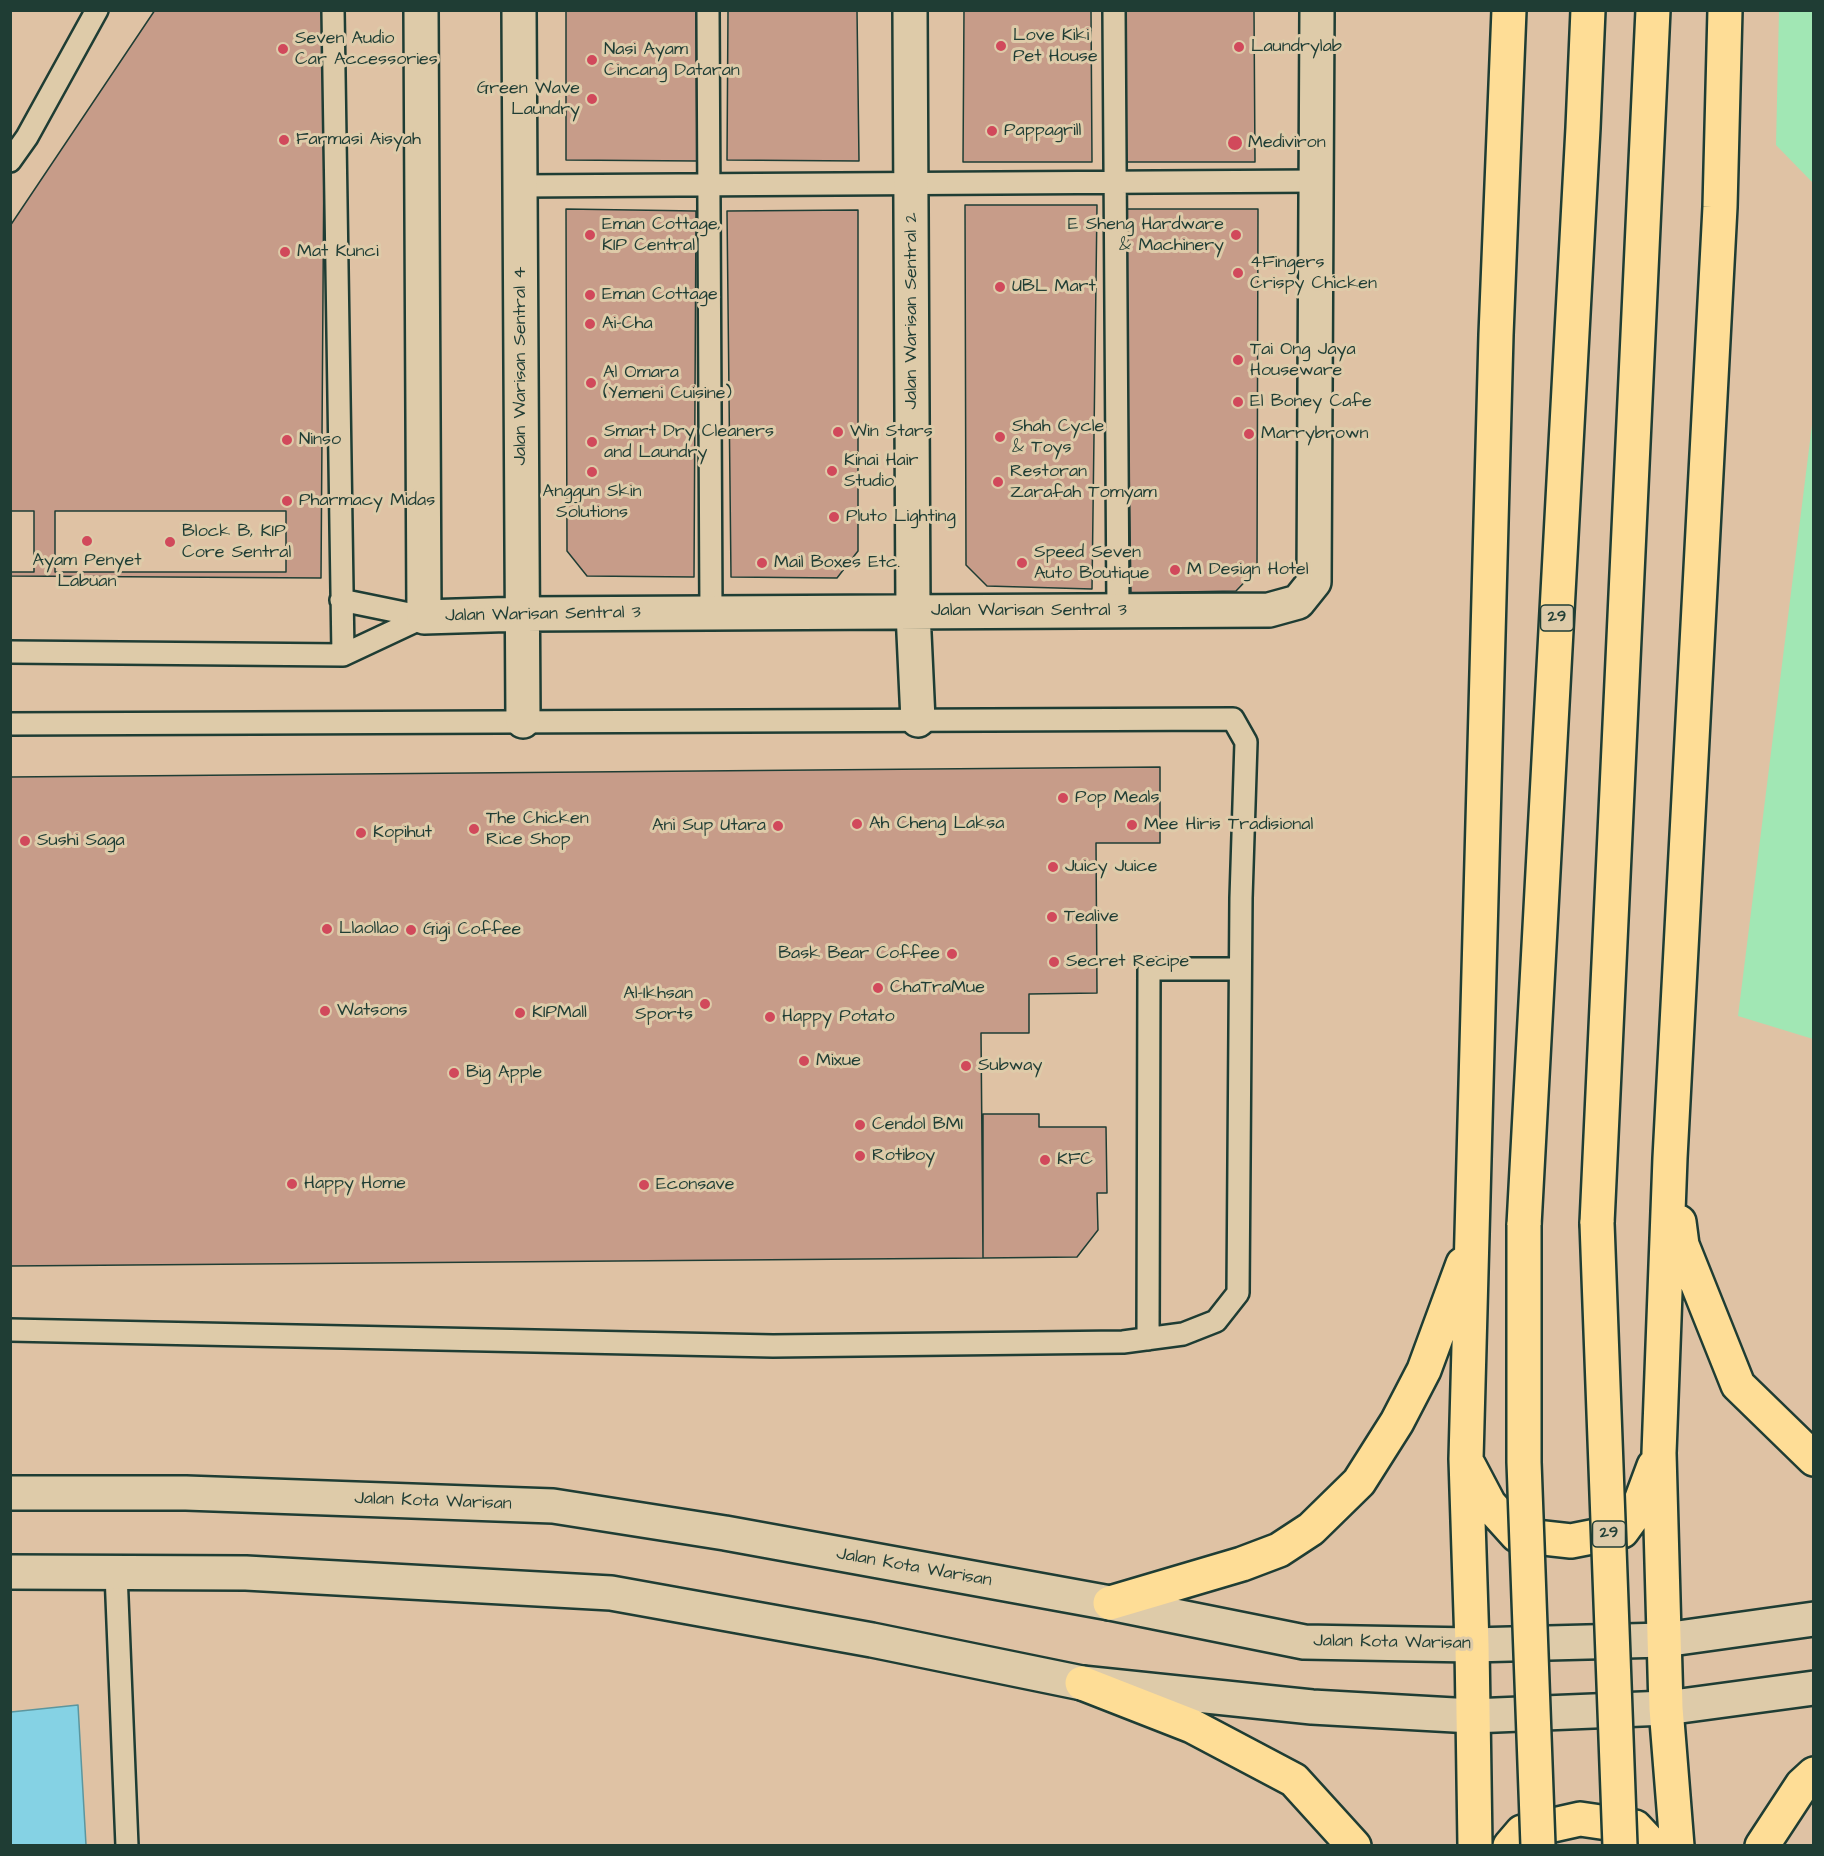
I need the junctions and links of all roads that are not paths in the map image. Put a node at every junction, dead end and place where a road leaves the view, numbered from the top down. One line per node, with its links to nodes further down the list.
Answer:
1 (97, 10): 13 (lane)
2 (333, 10): 19 (lane)
3 (421, 10): 24 (street, Jalan Warisan Sentral 3)
4 (519, 10): 18 (street, Jalan Warisan Sentral 4)
5 (708, 10): 17 (lane)
6 (910, 10): 16 (street, Jalan Warisan Sentral 2)
7 (1114, 10): 15 (lane)
8 (1317, 10): 14 (street, Jalan Warisan Sentral 3)
9 (1509, 10): 32 (highway)
10 (1588, 10): 54 (highway, 29, bridge)
11 (1653, 10): 55 (highway, 29, bridge)
12 (1725, 10): 31 (highway)
13 (10, 161)
14 (1316, 181): 15 (lane); 20 (street, Jalan Warisan Sentral 3)
15 (1115, 182): 16 (lane); 20 (lane)
16 (911, 183): 17 (lane); 21 (street, Jalan Warisan Sentral 2)
17 (709, 184): 18 (lane); 23 (lane)
18 (520, 186): 22 (street, Jalan Warisan Sentral 4)
19 (341, 600): 24 (lane); 26 (lane)
20 (1118, 611): 21 (street, Jalan Warisan Sentral 3)
21 (913, 612): 23 (street, Jalan Warisan Sentral 3); 27 (street, Jalan Warisan Sentral 2)
22 (523, 614): 23 (street, Jalan Warisan Sentral 3); 24 (street, Jalan Warisan Sentral 3); 28 (street, Jalan Warisan Sentral 4)
23 (711, 614)
24 (424, 617): 26 (lane)
25 (10, 652): 26 (lane)
26 (343, 655)
27 (918, 720): 28 (lane); 30 (lane)
28 (524, 721): 29 (lane)
29 (10, 724)
30 (1240, 969): 34 (lane); 34 (lane)
31 (1670, 1158): 35 (highway); 37 (highway)
32 (1471, 1243): 36 (highway); 41 (highway)
33 (10, 1330): 34 (lane)
34 (1148, 1339)
35 (1659, 1454): 36 (highway); 43 (highway)
36 (1466, 1459): 44 (highway)
37 (1814, 1459)
38 (10, 1493): 41 (street, Jalan Kota Warisan)
39 (10, 1572): 40 (street)
40 (116, 1573): 45 (street); 50 (lane)
41 (1110, 1603): 44 (street, Jalan Kota Warisan)
42 (1814, 1619): 43 (street, Jalan Kota Warisan)
43 (1664, 1640): 44 (street, Jalan Kota Warisan); 47 (highway)
44 (1472, 1645): 48 (highway)
45 (1082, 1683): 48 (street); 51 (highway)
46 (1814, 1689): 47 (street)
47 (1666, 1708): 48 (street); 57 (highway)
48 (1472, 1716): 52 (highway)
49 (1814, 1774): 58 (highway)
50 (127, 1845)
51 (1354, 1845)
52 (1475, 1845)
53 (1510, 1845): 56 (highway)
54 (1538, 1845)
55 (1620, 1845)
56 (1653, 1845)
57 (1677, 1845)
58 (1762, 1845)

